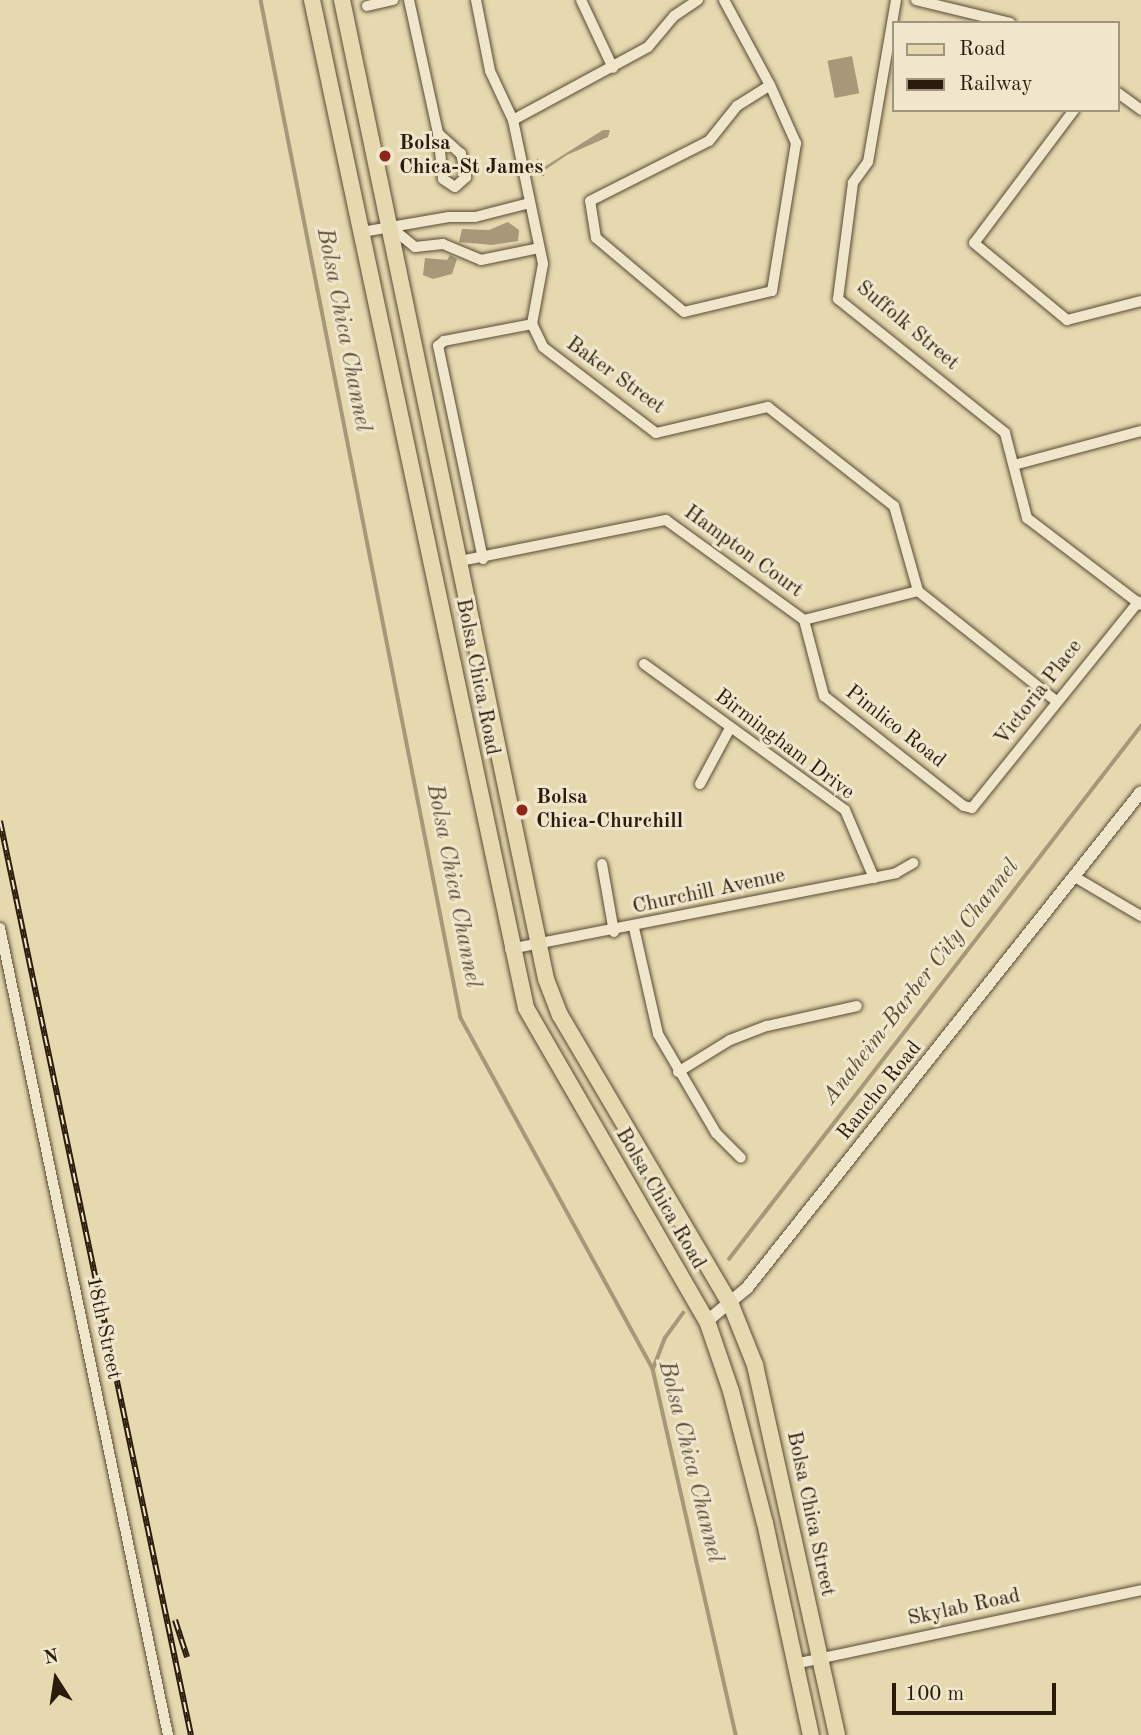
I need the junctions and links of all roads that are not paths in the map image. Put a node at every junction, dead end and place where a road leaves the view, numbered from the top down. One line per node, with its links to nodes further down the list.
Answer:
1 (312, 0): 24 (main road, Bolsa Chica Road)
2 (342, 0): 23 (main road, Bolsa Chica Road)
3 (393, 0): 11 (street)
4 (409, 0): 21 (street)
5 (476, 0): 20 (street)
6 (581, 0): 15 (street)
7 (698, 0): 15 (street)
8 (724, 0): 16 (street)
9 (896, 0): 12 (street, Suffolk Street)
10 (916, 0): 13 (street)
11 (367, 6)
12 (892, 21)
13 (1002, 21)
14 (892, 23): 29 (street, Suffolk Street)
15 (613, 68): 20 (street)
16 (770, 85): 16 (street)
17 (1120, 94): 18 (street)
18 (1141, 110)
19 (1072, 112): 26 (street)
20 (513, 120): 22 (street)
21 (438, 133): 21 (street)
22 (530, 204): 23 (street); 25 (street)
23 (388, 225): 24 (street); 25 (street); 32 (main road, Bolsa Chica Road)
24 (362, 232): 30 (main road, Bolsa Chica Road)
25 (539, 248): 27 (street)
26 (1141, 301)
27 (532, 324): 31 (street); 33 (street, Baker Street)
28 (1141, 431): 29 (street)
29 (1014, 465): 34 (street, Suffolk Street)
30 (428, 544): 32 (main road); 35 (main road, Bolsa Chica Road)
31 (482, 559): 32 (street, Hampton Court); 36 (street, Hampton Court)
32 (460, 561): 35 (main road); 51 (main road, Bolsa Chica Road)
33 (918, 591): 36 (street, Hampton Court); 38 (street)
34 (1139, 603): 38 (street, Victoria Place)
35 (443, 615): 52 (main road, Bolsa Chica Road)
36 (804, 620): 42 (street, Pimlico Road)
37 (644, 664): 39 (street, Birmingham Drive)
38 (1055, 700): 42 (street, Victoria Place)
39 (730, 728): 40 (street); 46 (street, Birmingham Drive)
40 (699, 784)
41 (1141, 792): 45 (street, Rancho Road)
42 (972, 808)
43 (913, 863): 46 (street, Churchill Avenue)
44 (601, 864): 50 (street)
45 (1075, 877): 47 (street); 56 (street, Rancho Road)
46 (874, 878): 49 (street, Churchill Avenue)
47 (1141, 916)
48 (0, 928): 61 (street, 18th Street)
49 (634, 928): 50 (street, Churchill Avenue); 54 (street)
50 (614, 932): 51 (street, Churchill Avenue)
51 (537, 945): 52 (street, Churchill Avenue); 56 (main road, Bolsa Chica Road)
52 (510, 949): 57 (main road, Bolsa Chica Road)
53 (857, 1006): 54 (street)
54 (678, 1072): 55 (street)
55 (741, 1158)
56 (731, 1305): 57 (street, Rancho Road); 59 (main road, Bolsa Chica Street)
57 (707, 1321): 60 (main road)
58 (1141, 1590): 59 (street, Skylab Road)
59 (819, 1659): 60 (street, Skylab Road); 63 (main road, Bolsa Chica Street)
60 (794, 1664): 62 (main road)
61 (168, 1735)
62 (811, 1735)
63 (837, 1735)

